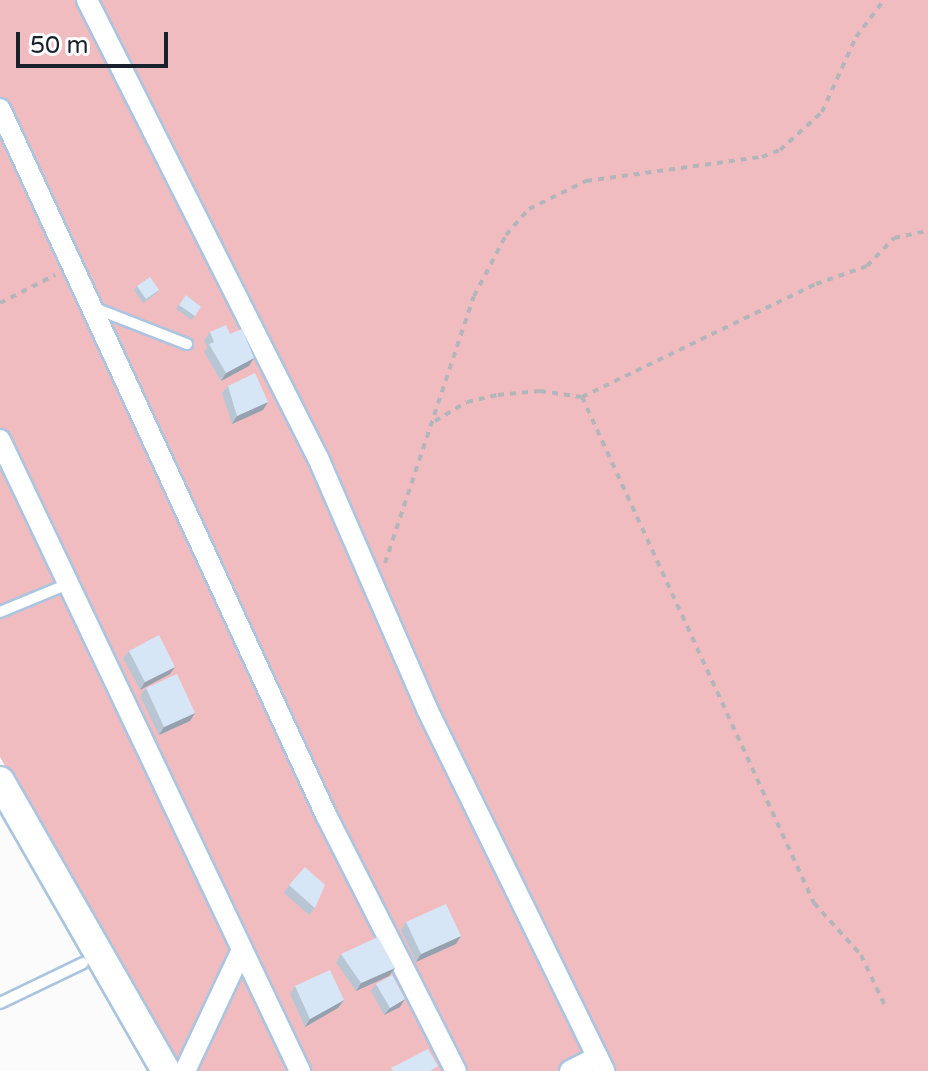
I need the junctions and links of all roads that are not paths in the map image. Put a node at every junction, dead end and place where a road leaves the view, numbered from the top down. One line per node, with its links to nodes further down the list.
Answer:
1 (87, 0): 13 (street)
2 (0, 109): 3 (street)
3 (91, 307): 4 (lane); 18 (street)
4 (187, 344)
5 (0, 440): 6 (street)
6 (68, 583): 7 (lane); 10 (street)
7 (0, 612)
8 (0, 781): 15 (main road)
9 (0, 819): 11 (main road)
10 (241, 952): 16 (street); 17 (street)
11 (83, 963): 12 (lane); 14 (main road)
12 (0, 1003)
13 (601, 1064): 19 (street)
14 (145, 1071)
15 (166, 1071)
16 (185, 1071)
17 (300, 1071)
18 (456, 1071)
19 (570, 1071)

